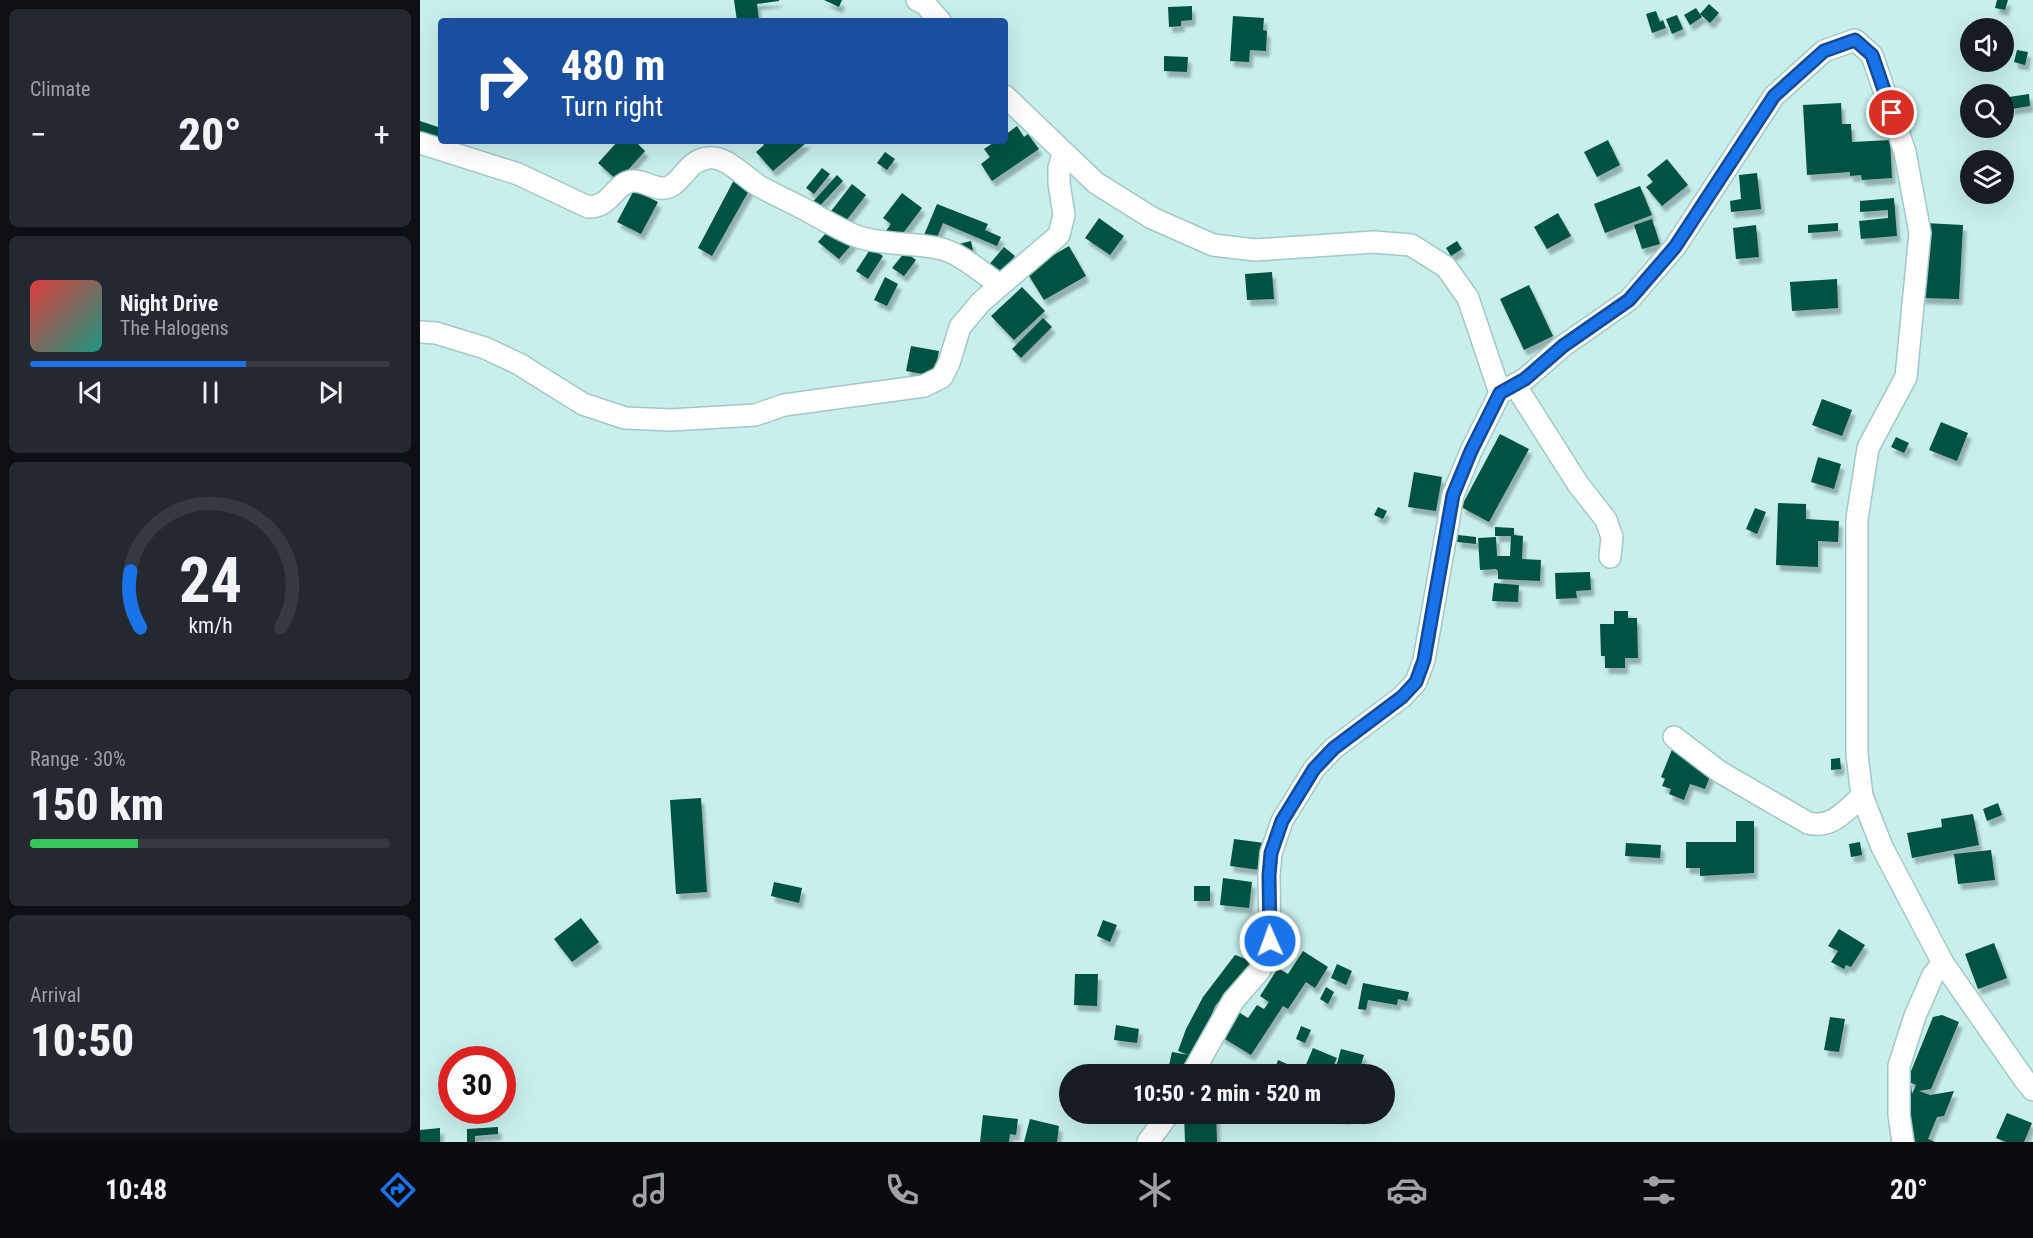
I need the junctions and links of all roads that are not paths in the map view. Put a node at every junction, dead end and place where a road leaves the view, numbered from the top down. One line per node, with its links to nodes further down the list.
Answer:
1 (922, 1): 2 (street)
2 (937, 18)
3 (1008, 99): 5 (street)
4 (420, 143): 6 (street)
5 (1063, 154): 6 (street); 8 (street)
6 (999, 285): 7 (street)
7 (420, 332)
8 (1508, 389): 9 (street); 11 (street); 13 (street)
9 (1610, 557)
10 (1674, 737): 11 (street)
11 (1862, 796): 12 (street)
12 (1943, 963): 14 (street); 17 (street)
13 (1198, 1064)
14 (2033, 1090)
15 (1161, 1124): 16 (street)
16 (1148, 1142)
17 (1903, 1142)

